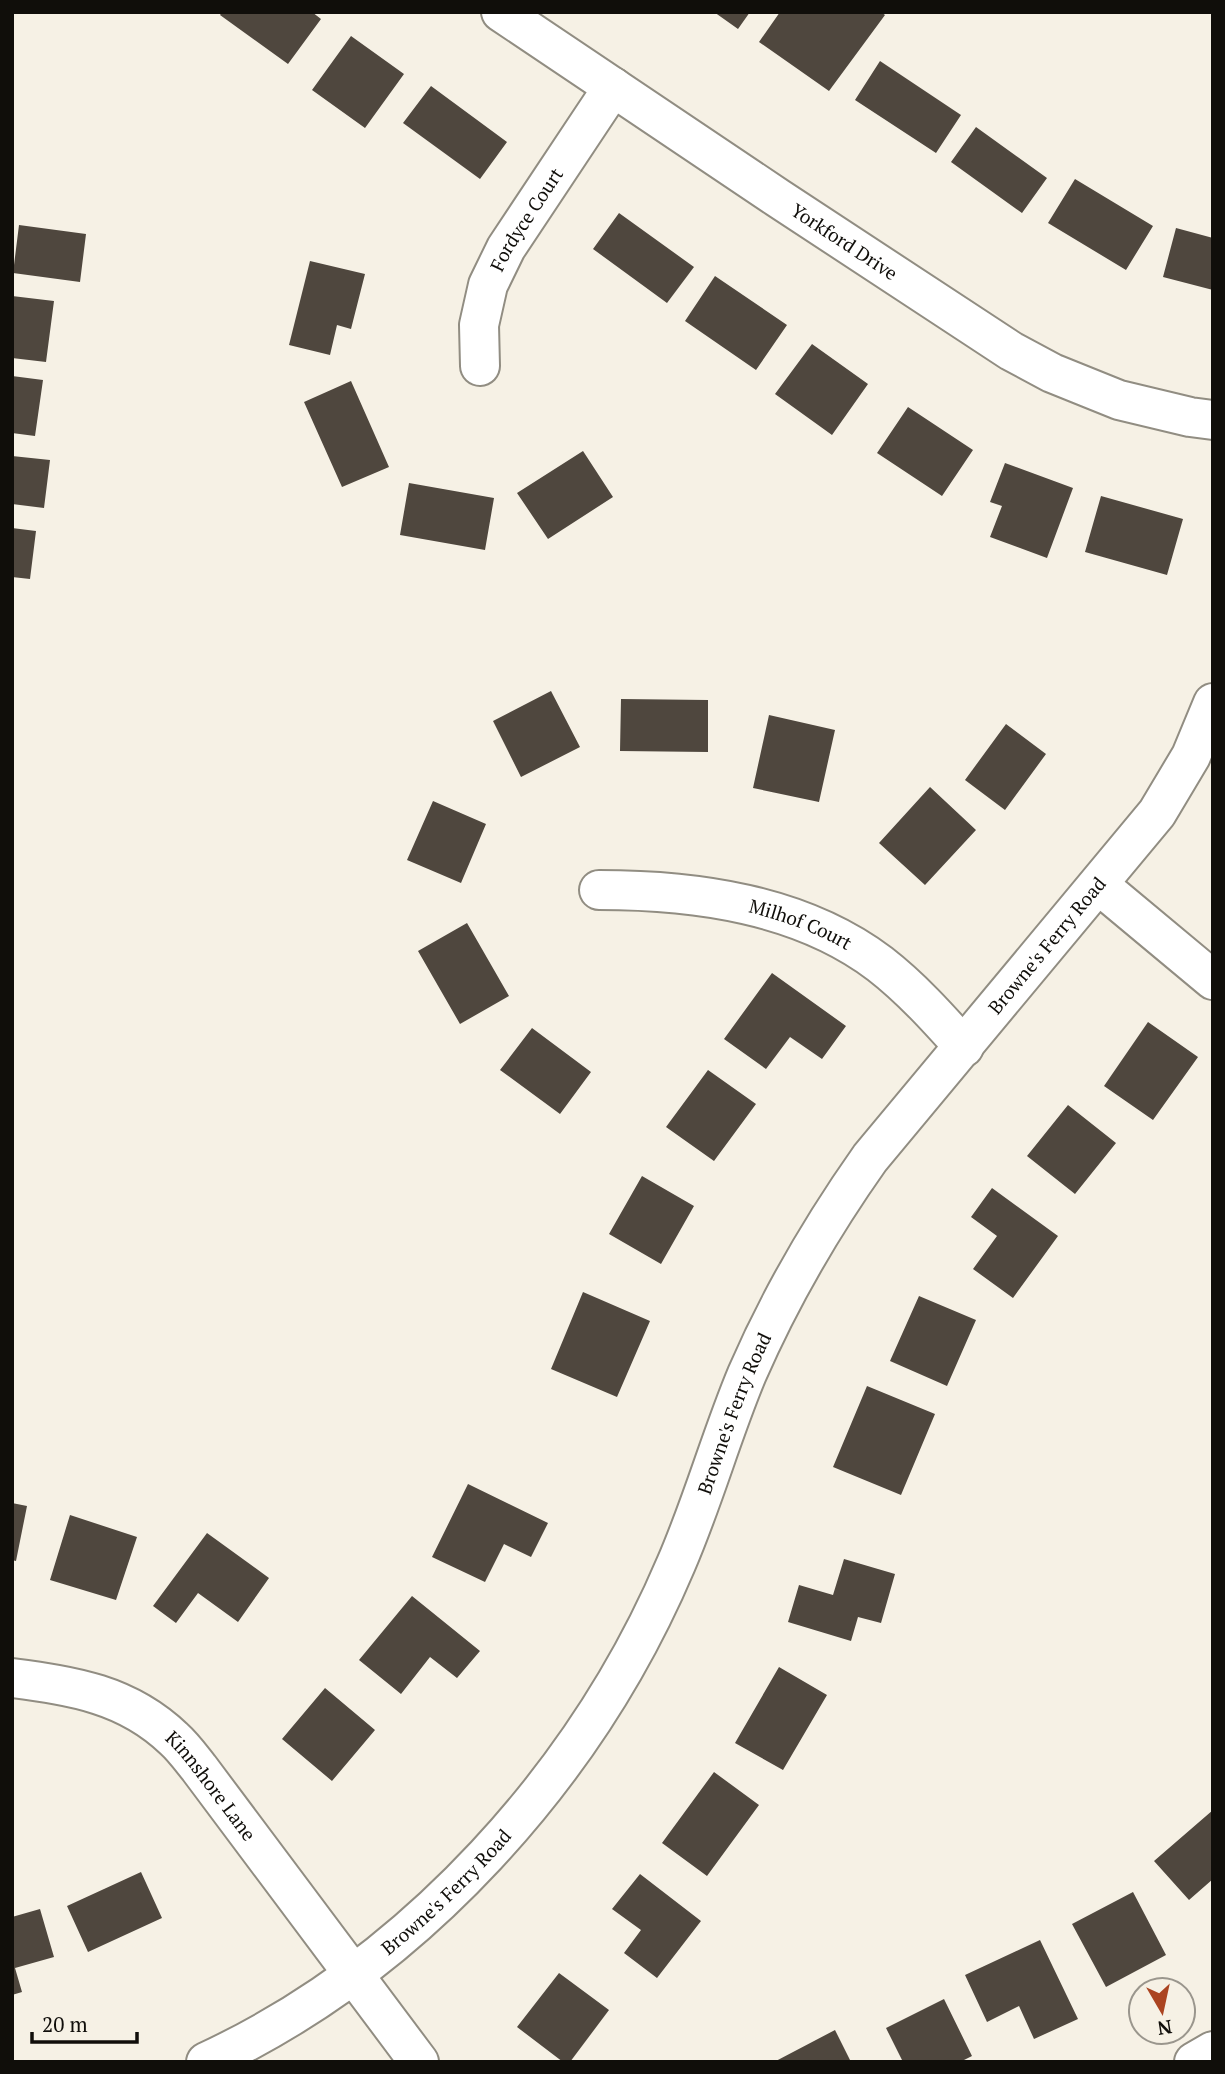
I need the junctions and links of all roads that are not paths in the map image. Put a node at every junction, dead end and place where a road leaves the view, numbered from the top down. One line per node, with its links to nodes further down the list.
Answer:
1 (501, 12): 2 (street, Yorkford Drive)
2 (613, 87): 3 (street, Fordyce Court); 4 (street, Yorkford Drive)
3 (480, 366)
4 (1213, 420)
5 (1213, 703): 6 (street, Browne's Ferry Road)
6 (1099, 885): 8 (street); 9 (street, Browne's Ferry Road)
7 (599, 890): 9 (street, Milhof Court)
8 (1213, 980)
9 (964, 1046): 11 (street, Browne's Ferry Road)
10 (12, 1678): 11 (street, Kinnshore Lane)
11 (353, 1973): 13 (street, Browne's Ferry Road); 14 (street, Kinnshore Lane)
12 (1213, 2051): 15 (street)
13 (206, 2062)
14 (419, 2062)
15 (1194, 2062)

